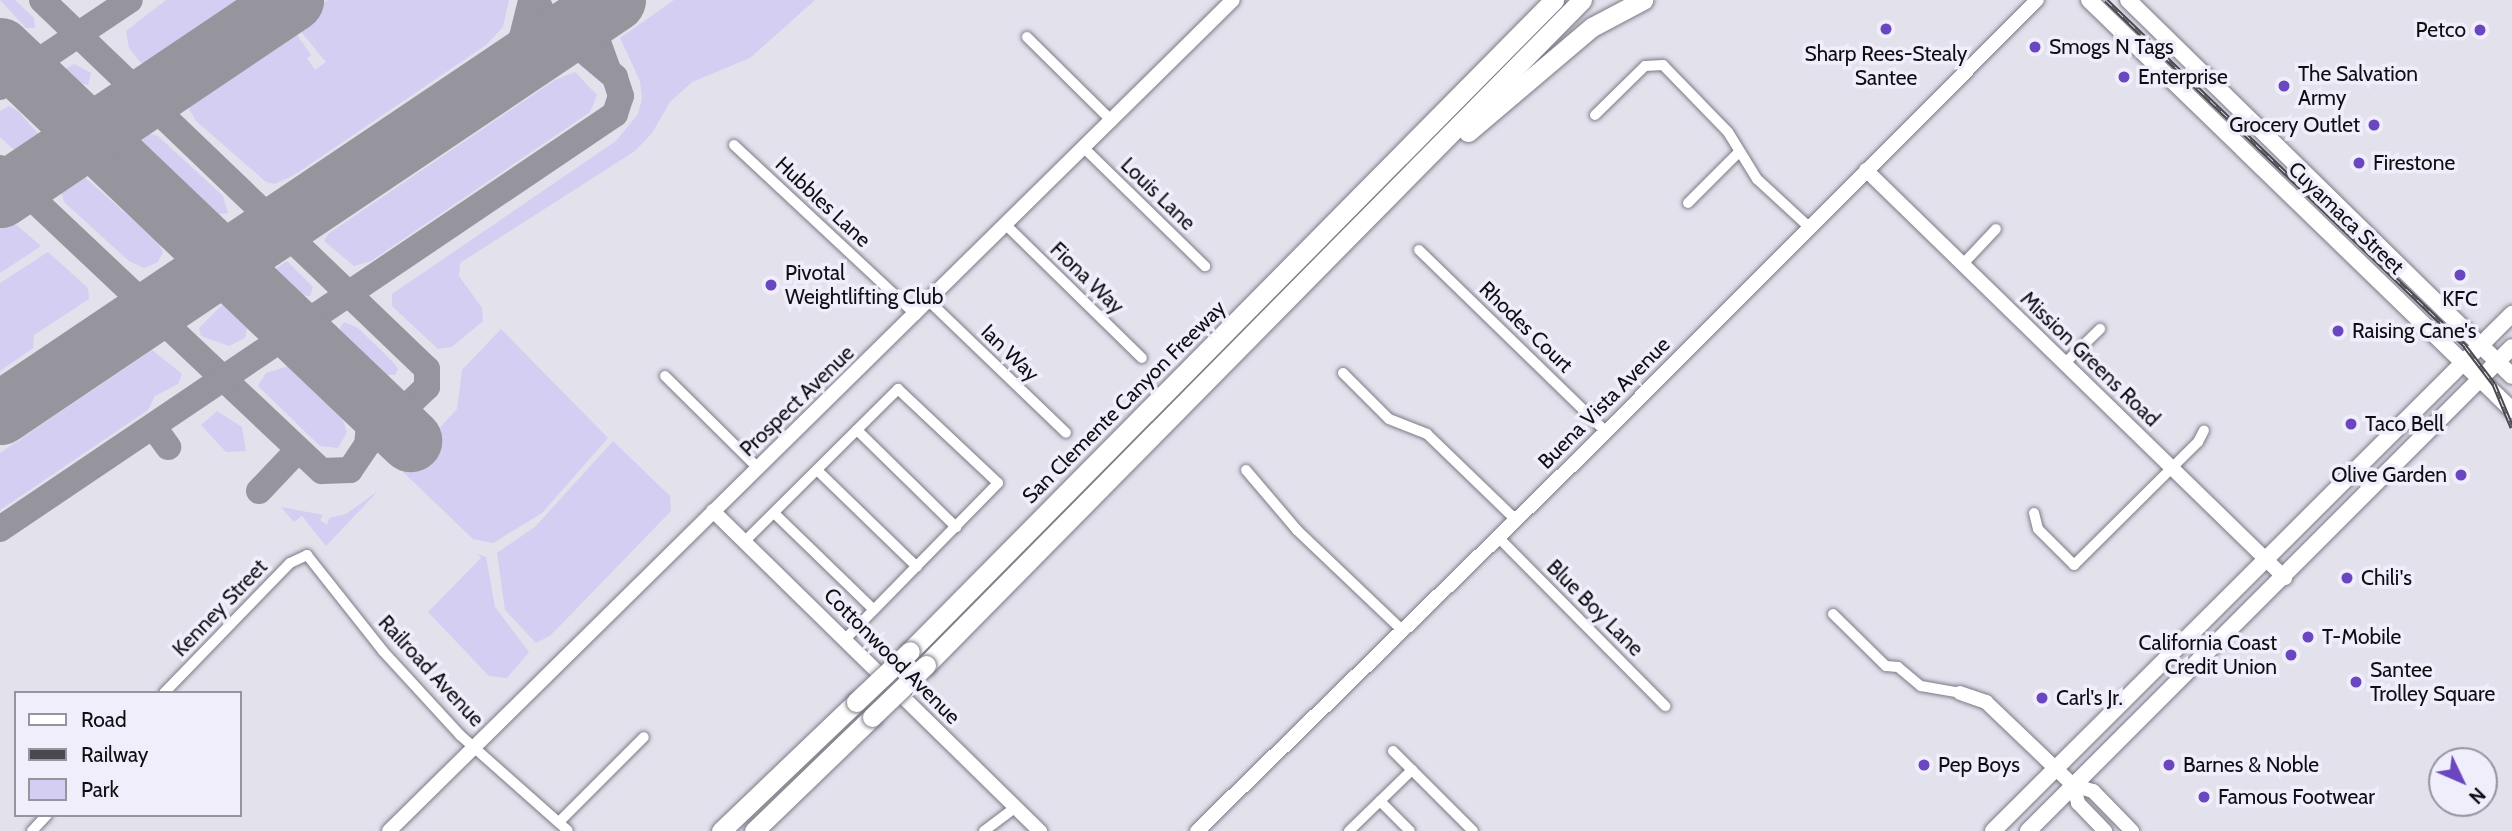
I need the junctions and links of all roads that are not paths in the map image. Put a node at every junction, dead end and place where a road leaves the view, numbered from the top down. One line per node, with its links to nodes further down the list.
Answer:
1 (1233, 0): 12 (street, Prospect Avenue)
2 (1541, 0): 10 (highway)
3 (1554, 0): 10 (highway, San Clemente Canyon Freeway)
4 (1582, 0): 21 (highway, San Clemente Canyon Freeway)
5 (1643, 0): 21 (highway)
6 (2037, 0): 16 (street, Buena Vista Avenue)
7 (2089, 0): 34 (main road, Cuyamaca Street)
8 (2128, 0): 29 (main road, Cuyamaca Street)
9 (1027, 37): 12 (street)
10 (1482, 73): 79 (highway, San Clemente Canyon Freeway, bridge)
11 (1595, 115): 15 (street)
12 (1112, 121): 14 (street, Prospect Avenue)
13 (734, 145): 27 (street, Hubbles Lane)
14 (1085, 149): 18 (street, Prospect Avenue); 24 (street, Louis Lane)
15 (1738, 153): 17 (street); 19 (street)
16 (1866, 170): 19 (street, Buena Vista Avenue); 23 (street, Mission Greens Road)
17 (1688, 203)
18 (1006, 225): 25 (street, Prospect Avenue); 31 (street, Fiona Way)
19 (1809, 227): 42 (street, Buena Vista Avenue)
20 (1996, 229): 23 (street)
21 (1336, 249): 80 (highway, San Clemente Canyon Freeway, bridge)
22 (1419, 250): 42 (street, Rhodes Court)
23 (1963, 264): 33 (street, Mission Greens Road)
24 (1205, 266)
25 (929, 301): 27 (street, Prospect Avenue); 43 (street, Ian Way)
26 (2512, 314): 29 (main road)
27 (916, 315): 44 (street, Prospect Avenue)
28 (2099, 329): 33 (street)
29 (2481, 346): 32 (main road, Cuyamaca Street); 34 (main road)
30 (2512, 347): 32 (main road)
31 (1142, 358)
32 (2497, 362): 37 (main road, Cuyamaca Street); 38 (main road)
33 (2065, 363): 45 (street, Mission Greens Road)
34 (2465, 363): 38 (main road, Cuyamaca Street); 56 (main road)
35 (1343, 373): 51 (street)
36 (665, 376): 44 (street)
37 (2512, 376)
38 (2480, 379): 39 (main road, Cuyamaca Street); 58 (main road)
39 (2512, 410)
40 (857, 430): 46 (street); 52 (street); 52 (street)
41 (2204, 430): 45 (street)
42 (1606, 432): 51 (street, Buena Vista Avenue)
43 (1066, 433)
44 (758, 468): 48 (street, Prospect Avenue)
45 (2172, 468): 50 (street); 56 (street, Mission Greens Road)
46 (817, 470): 49 (street); 57 (street)
47 (1246, 470): 61 (street)
48 (713, 511): 54 (street, Cottonwood Avenue); 67 (street, Prospect Avenue)
49 (774, 513): 54 (street); 59 (street)
50 (2034, 513)
51 (1516, 520): 53 (street, Buena Vista Avenue)
52 (956, 527): 57 (street)
53 (1498, 537): 61 (street, Buena Vista Avenue); 65 (street, Blue Boy Lane)
54 (745, 541): 62 (street, Cottonwood Avenue)
55 (307, 555): 63 (street, Kenney Street); 67 (street, Railroad Avenue)
56 (2268, 561): 58 (street, Mission Greens Road); 69 (main road)
57 (917, 567): 59 (street)
58 (2285, 578): 71 (main road)
59 (874, 610): 62 (street)
60 (1833, 614): 64 (street)
61 (1403, 631): 83 (street, Buena Vista Avenue)
62 (845, 639): 73 (street, Cottonwood Avenue)
63 (166, 691)
64 (1960, 693): 69 (street)
65 (1665, 706)
66 (644, 737): 75 (street)
67 (473, 745): 75 (street, Railroad Avenue); 77 (street, Prospect Avenue)
68 (1393, 751): 70 (street)
69 (2056, 769): 71 (street); 87 (main road)
70 (1412, 770): 72 (street); 86 (street)
71 (2073, 785): 88 (main road); 89 (street); 90 (street)
72 (1380, 801): 84 (street); 85 (street)
73 (1016, 807): 81 (street); 82 (street, Cottonwood Avenue)
74 (45, 817): 76 (street)
75 (561, 820): 78 (street, Railroad Avenue)
76 (32, 831)
77 (389, 831)
78 (568, 831)
79 (721, 831)
80 (754, 831)
81 (984, 831)
82 (1040, 831)
83 (1197, 831)
84 (1349, 831)
85 (1410, 831)
86 (1473, 831)
87 (1993, 831)
88 (2028, 831)
89 (2105, 831)
90 (2132, 831)

